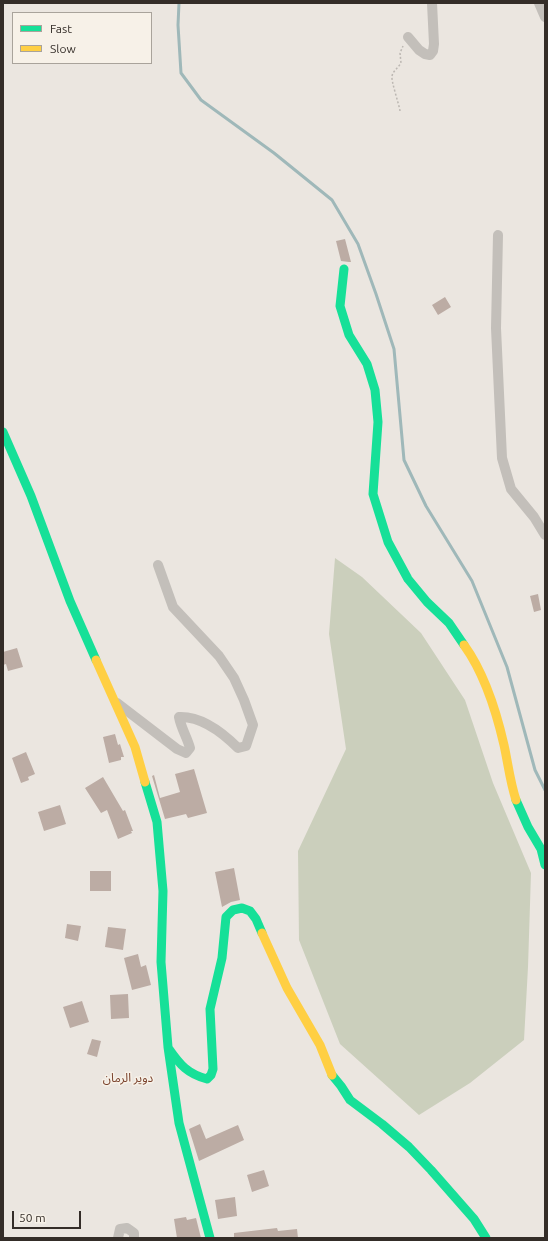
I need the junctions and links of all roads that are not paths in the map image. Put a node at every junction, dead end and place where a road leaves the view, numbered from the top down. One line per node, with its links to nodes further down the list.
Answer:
1 (432, 3): 4 (street)
2 (539, 3): 3 (street)
3 (545, 17)
4 (408, 37)
5 (498, 235): 8 (street)
6 (344, 270): 11 (street)
7 (3, 432): 10 (street)
8 (545, 535)
9 (158, 565): 10 (street)
10 (115, 701): 12 (street)
11 (545, 865)
12 (168, 1048): 15 (street); 16 (street)
13 (118, 1238): 14 (street)
14 (134, 1238)
15 (210, 1238)
16 (486, 1238)

